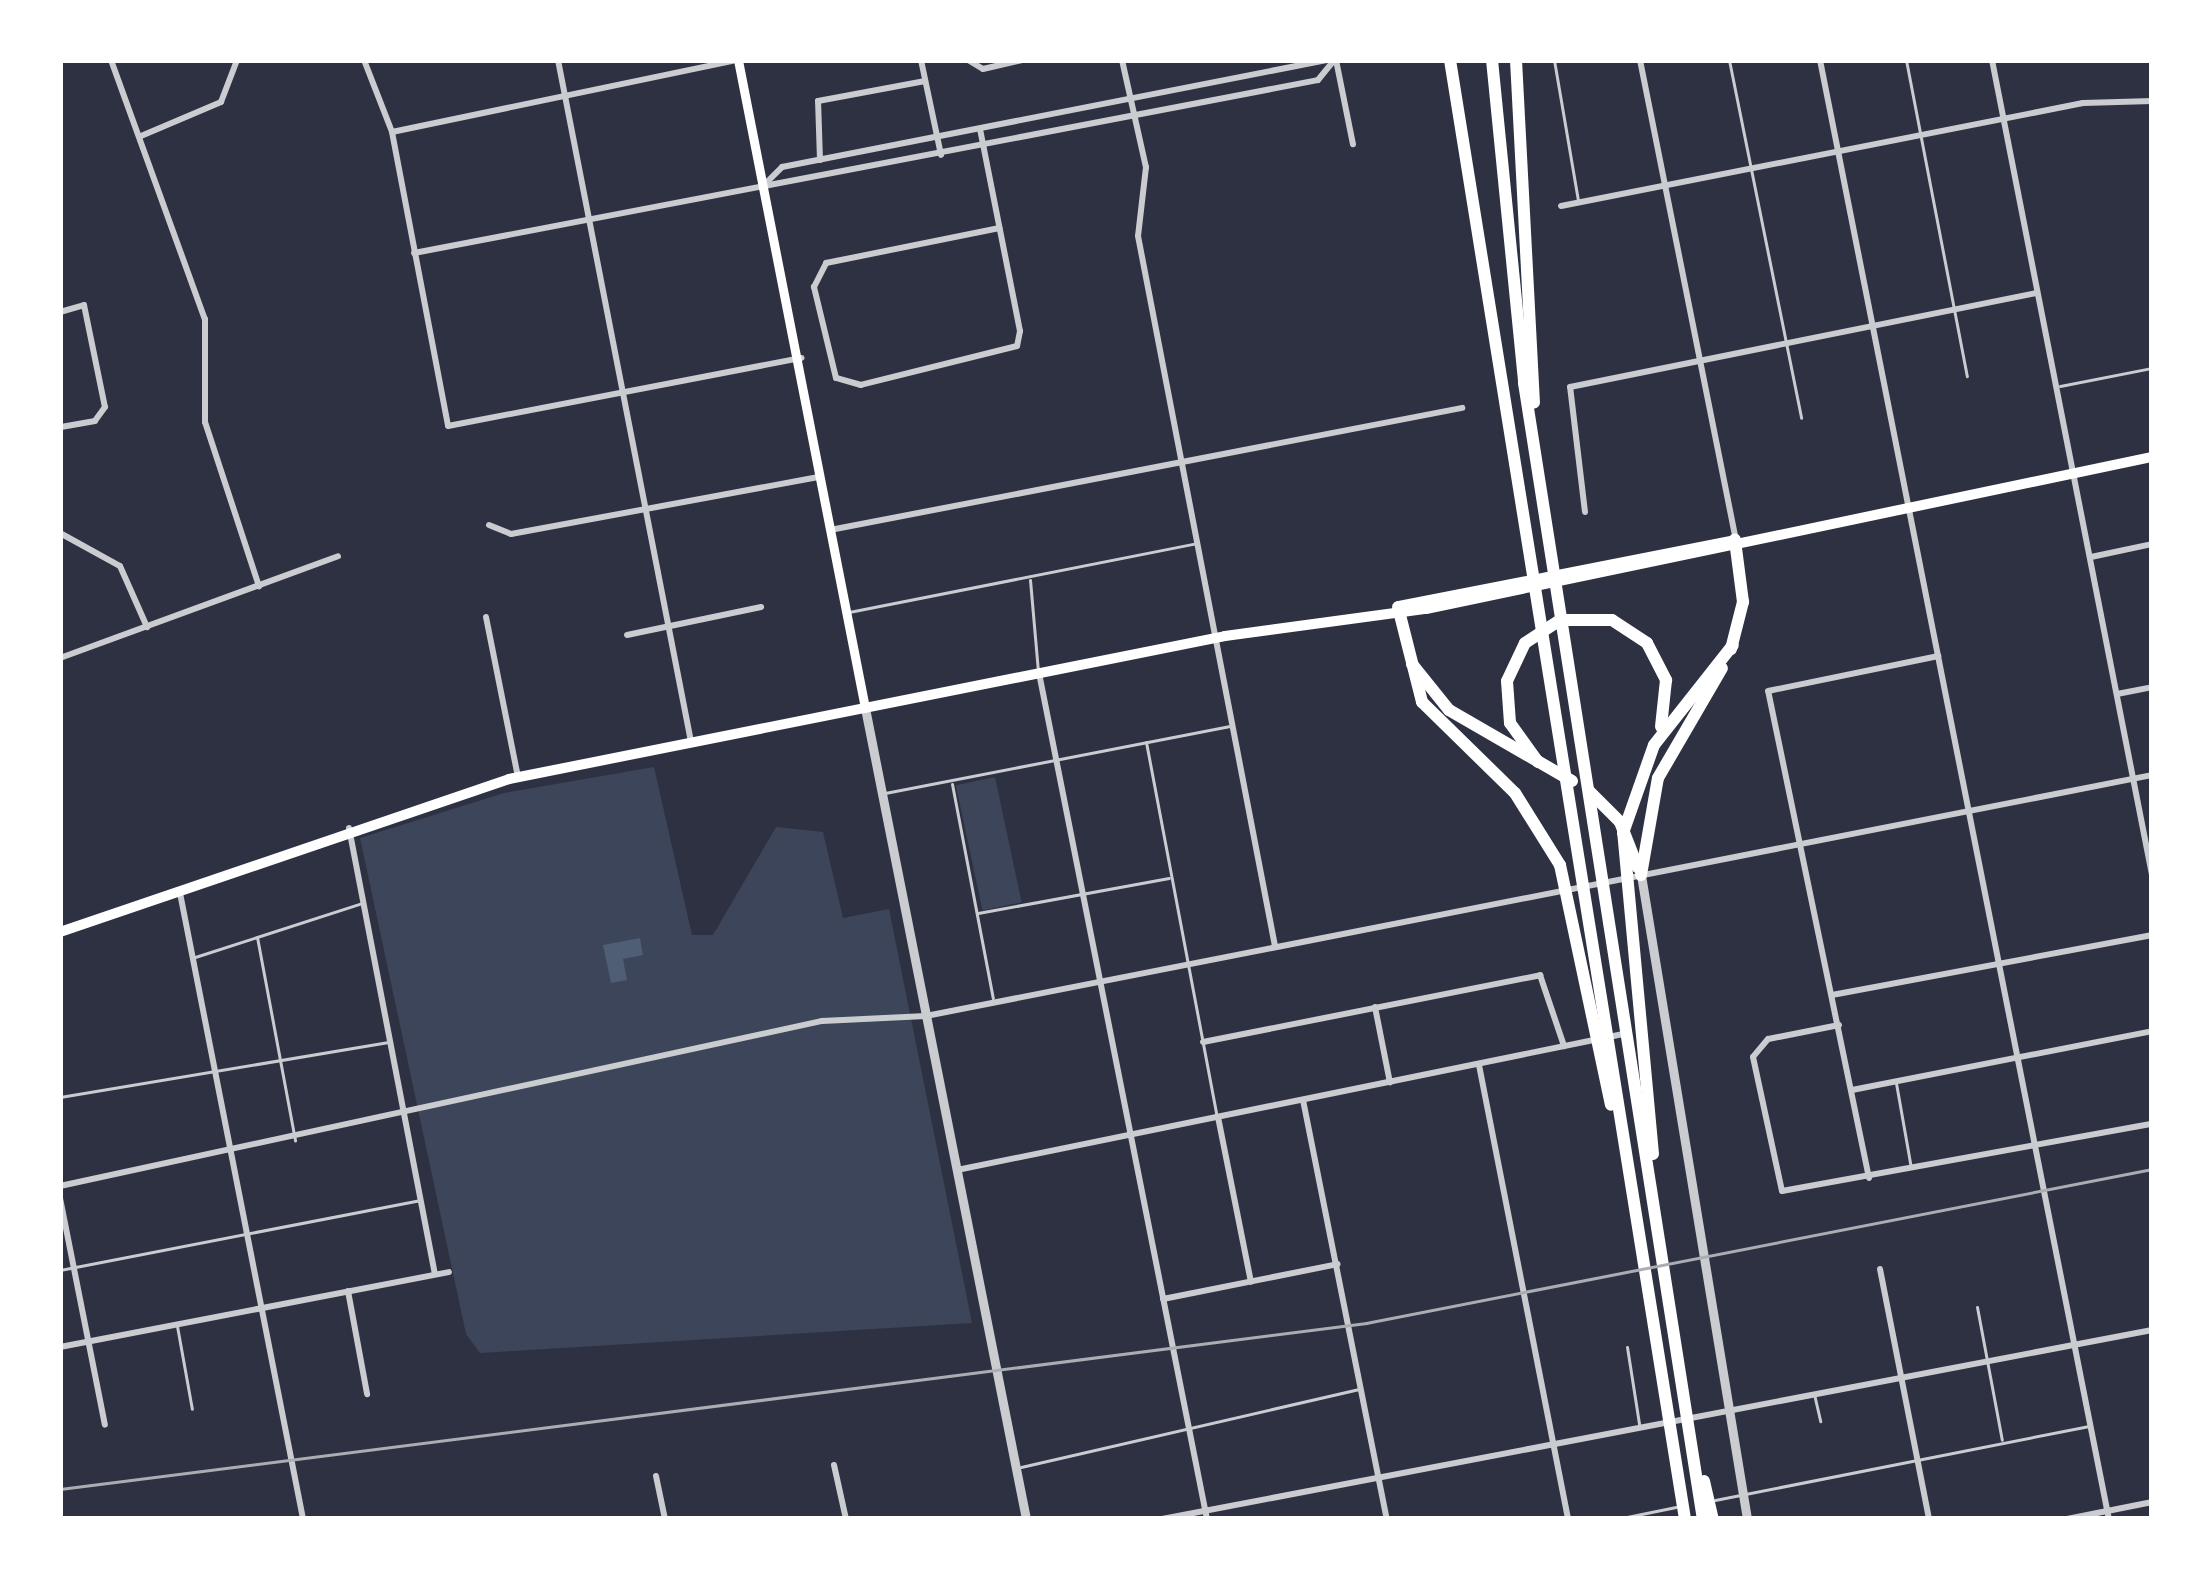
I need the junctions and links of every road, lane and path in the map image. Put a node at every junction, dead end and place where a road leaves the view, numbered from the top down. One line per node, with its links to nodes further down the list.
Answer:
1 (110, 60): 30 (street)
2 (237, 60): 30 (street)
3 (364, 60): 27 (street)
4 (559, 60): 21 (street)
5 (738, 60): 21 (street); 37 (main road)
6 (921, 60): 20 (street)
7 (968, 60): 8 (street)
8 (1021, 60)
9 (1122, 60): 22 (street)
10 (1332, 60): 22 (street); 24 (street); 31 (street)
11 (1454, 60): 156 (highway)
12 (1492, 60): 58 (highway)
13 (1516, 60): 58 (highway)
14 (1554, 60): 39 (lane)
15 (1640, 60): 38 (street)
16 (1730, 60): 36 (lane)
17 (1820, 60): 33 (street)
18 (1906, 60): 29 (lane)
19 (1992, 60): 25 (street)
20 (925, 81): 28 (street); 35 (street)
21 (565, 94): 27 (street); 41 (street)
22 (1130, 98): 24 (street); 26 (street)
23 (2152, 101): 25 (street)
24 (1135, 116): 32 (street); 60 (street)
25 (2003, 118): 29 (street); 44 (street)
26 (980, 129): 28 (street); 32 (street)
27 (392, 132): 43 (street)
28 (937, 136): 34 (street); 35 (street)
29 (1922, 136): 33 (street); 45 (lane)
30 (139, 137): 75 (street)
31 (1353, 144)
32 (983, 147): 34 (street); 42 (street)
33 (1838, 153): 36 (street); 47 (street)
34 (941, 155): 37 (street)
35 (820, 160): 37 (street)
36 (1752, 171): 38 (street); 48 (lane)
37 (765, 184): 41 (street); 49 (main road)
38 (1665, 187): 39 (street); 50 (street)
39 (1579, 203): 40 (street)
40 (1561, 206)
41 (590, 219): 43 (street); 54 (street)
42 (999, 228): 42 (street)
43 (414, 254): 54 (street)
44 (2037, 292): 45 (street); 53 (street)
45 (1954, 309): 47 (street); 52 (lane)
46 (60, 312): 57 (street)
47 (1872, 325): 48 (street); 63 (street)
48 (1786, 342): 50 (street); 56 (lane)
49 (802, 358): 54 (street); 62 (main road)
50 (1699, 360): 65 (street); 69 (street)
51 (2152, 368): 53 (lane)
52 (1967, 376)
53 (2056, 387): 61 (street)
54 (623, 394): 64 (street)
55 (1462, 408): 60 (street)
56 (1801, 418)
57 (60, 428)
58 (1534, 428): 162 (highway)
59 (2152, 457): 61 (main road)
60 (1178, 463): 67 (street); 70 (street)
61 (2073, 473): 63 (main road); 73 (street)
62 (820, 477): 64 (street); 67 (main road)
63 (1908, 504): 69 (main road); 86 (street)
64 (646, 511): 66 (street); 80 (street)
65 (1585, 512)
66 (489, 525)
67 (830, 530): 78 (main road)
68 (60, 533): 81 (street)
69 (1736, 540): 77 (main road); 84 (highway)
70 (1194, 544): 74 (lane); 83 (street)
71 (2152, 544): 73 (street)
72 (338, 556): 75 (street)
73 (2090, 557): 90 (street)
74 (1030, 578): 78 (lane); 88 (lane)
75 (259, 586): 81 (street)
76 (761, 607): 80 (street)
77 (1398, 607): 83 (main road); 85 (highway)
78 (847, 612): 91 (main road)
79 (486, 617): 99 (street)
80 (668, 625): 82 (street); 93 (street)
81 (147, 627): 87 (street)
82 (627, 635)
83 (1213, 639): 88 (main road); 92 (street)
84 (1733, 645): 95 (highway); 108 (highway)
85 (1406, 646): 97 (highway); 156 (highway)
86 (1938, 656): 103 (street); 105 (street)
87 (60, 658)
88 (1039, 673): 91 (main road); 96 (street)
89 (2152, 687): 90 (street)
90 (2117, 694): 100 (street)
91 (866, 708): 93 (main road); 102 (street)
92 (1231, 726): 94 (lane); 117 (street)
93 (691, 742): 99 (main road)
94 (1146, 742): 96 (lane); 109 (lane)
95 (1650, 751): 97 (highway); 162 (highway)
96 (1056, 760): 101 (lane); 111 (street)
97 (1538, 762): 108 (highway)
98 (2152, 775): 100 (street)
99 (518, 777): 104 (main road)
100 (2133, 778): 103 (street); 106 (street)
101 (952, 782): 102 (lane); 113 (lane)
102 (883, 794): 125 (street)
103 (1969, 811): 105 (street); 119 (street)
104 (349, 828): 110 (main road); 112 (street)
105 (1802, 843): 108 (street); 122 (street)
106 (2150, 858): 107 (street)
107 (2152, 874)
108 (1641, 875): 117 (street); 126 (street)
109 (1171, 878): 111 (lane); 120 (lane)
110 (179, 888): 114 (main road); 118 (street)
111 (1083, 894): 113 (lane); 121 (street)
112 (361, 903): 116 (lane); 129 (street)
113 (976, 914): 123 (lane)
114 (60, 932)
115 (2152, 935): 119 (street)
116 (257, 937): 118 (lane); 133 (lane)
117 (1275, 947): 120 (street)
118 (192, 958): 135 (street)
119 (1999, 962): 122 (street); 132 (street)
120 (1189, 964): 121 (street); 130 (lane)
121 (1100, 982): 123 (street); 144 (street)
122 (1832, 994): 127 (street)
123 (994, 1003): 125 (street)
124 (1375, 1007): 130 (street); 131 (street); 137 (street)
125 (926, 1016): 142 (street); 148 (street)
126 (1667, 1024): 131 (street); 179 (street)
127 (1839, 1025): 138 (street); 150 (street)
128 (2152, 1031): 132 (street)
129 (390, 1042): 133 (lane); 142 (street)
130 (1203, 1042): 141 (lane)
131 (1564, 1046): 134 (street)
132 (2018, 1058): 136 (street); 146 (street)
133 (281, 1063): 135 (lane); 145 (lane)
134 (1479, 1065): 137 (street); 187 (street)
135 (216, 1074): 139 (lane); 147 (street)
136 (1896, 1081): 138 (street); 149 (lane)
137 (1390, 1083): 140 (street)
138 (1852, 1090): 150 (street)
139 (60, 1097)
140 (1303, 1100): 141 (street); 155 (street)
141 (1218, 1117): 144 (street); 163 (street)
142 (404, 1118): 145 (street); 153 (street)
143 (2152, 1124): 146 (street)
144 (1130, 1135): 148 (street); 165 (street)
145 (295, 1140): 147 (street)
146 (2035, 1147): 149 (street); 170 (street)
147 (231, 1152): 151 (street); 154 (street)
148 (957, 1170): 191 (street)
149 (1912, 1170): 150 (street)
150 (1869, 1178)
151 (60, 1186)
152 (60, 1198): 157 (street)
153 (421, 1200): 154 (lane); 161 (street)
154 (247, 1233): 157 (lane); 167 (street)
155 (1338, 1264): 163 (street); 176 (street)
156 (1645, 1264): 206 (highway)
157 (74, 1267): 159 (lane); 171 (street)
158 (1880, 1269): 175 (street)
159 (60, 1270)
160 (449, 1271): 161 (street)
161 (435, 1274): 164 (street)
162 (1664, 1279): 181 (highway)
163 (1251, 1282): 165 (street)
164 (348, 1291): 167 (street); 178 (street)
165 (1163, 1299): 186 (street)
166 (1977, 1307): 174 (lane)
167 (262, 1308): 168 (street); 198 (street)
168 (176, 1324): 171 (street); 180 (lane)
169 (2152, 1330): 170 (street)
170 (2074, 1341): 174 (street); 184 (street)
171 (87, 1342): 172 (street); 183 (street)
172 (60, 1347)
173 (1627, 1347): 185 (lane)
174 (1986, 1357): 175 (street); 188 (lane)
175 (1900, 1375): 177 (street); 189 (street)
176 (1362, 1389): 186 (lane); 193 (street)
177 (1814, 1392): 179 (street); 182 (lane)
178 (368, 1394)
179 (1724, 1408): 185 (street); 194 (street)
180 (192, 1409)
181 (1685, 1410): 207 (highway); 208 (highway)
182 (1820, 1421)
183 (105, 1425)
184 (2090, 1425): 188 (lane); 197 (street)
185 (1639, 1426): 187 (street)
186 (1189, 1429): 191 (lane); 196 (street)
187 (1555, 1442): 193 (street); 204 (street)
188 (2003, 1442): 189 (lane)
189 (1918, 1459): 194 (lane); 210 (street)
190 (834, 1465): 200 (street)
191 (1016, 1468): 201 (street)
192 (656, 1476): 199 (street)
193 (1378, 1476): 196 (street); 203 (street)
194 (1744, 1494): 205 (lane); 209 (street)
195 (2152, 1502): 197 (street)
196 (1206, 1515): 202 (street)
197 (2108, 1515): 211 (street)
198 (303, 1519)
199 (665, 1519)
200 (846, 1519)
201 (1026, 1519)
202 (1162, 1519)
203 (1387, 1519)
204 (1568, 1519)
205 (1618, 1519)
206 (1683, 1519)
207 (1703, 1519)
208 (1713, 1519)
209 (1748, 1519)
210 (1929, 1519)
211 (2068, 1519)

